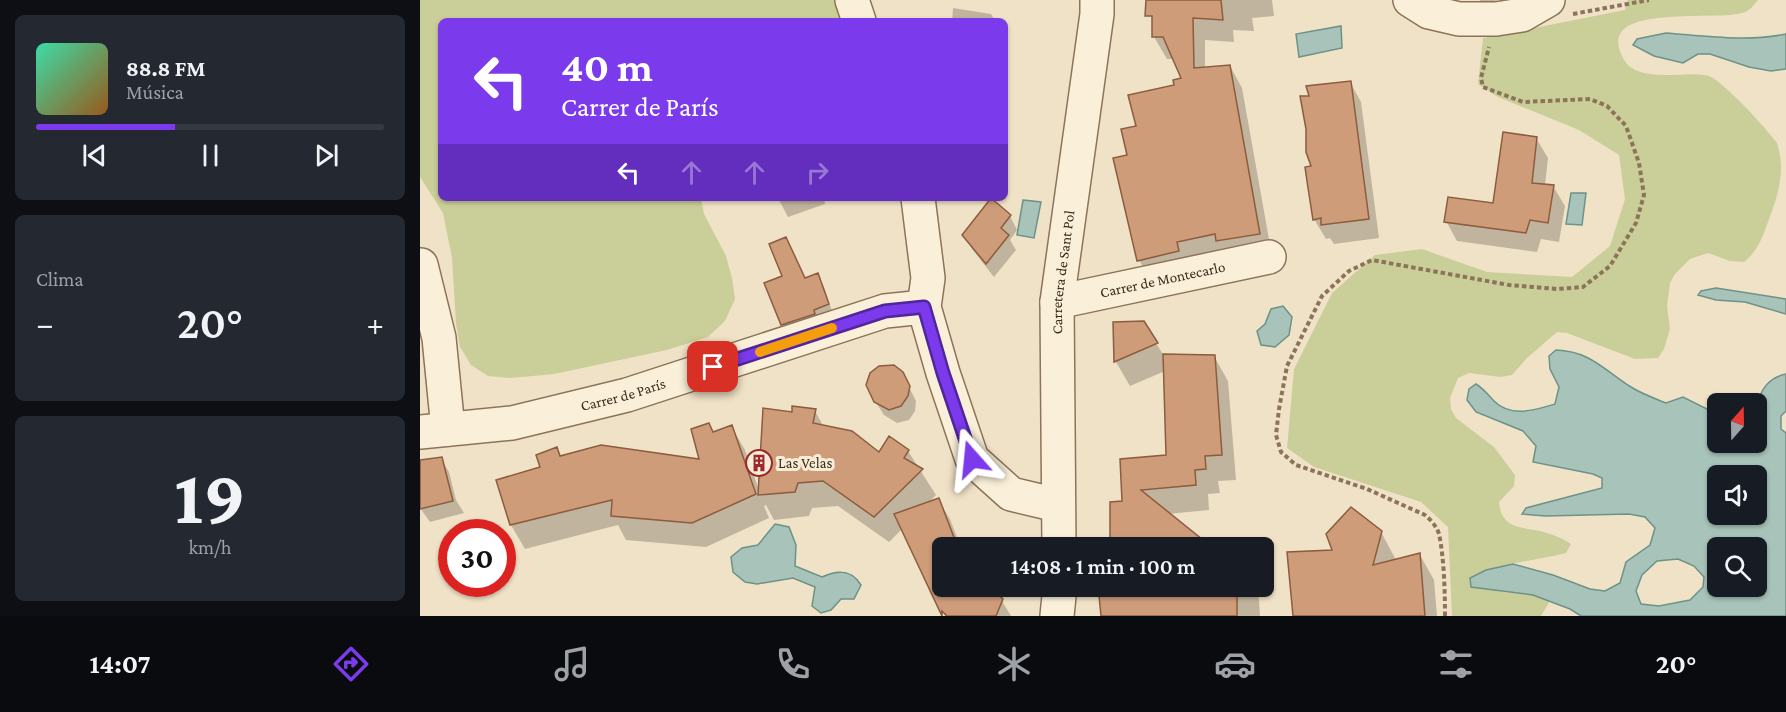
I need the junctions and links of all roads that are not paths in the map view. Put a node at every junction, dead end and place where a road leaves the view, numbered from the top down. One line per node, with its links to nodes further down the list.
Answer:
1 (852, 0): 5 (street)
2 (1097, 0): 9 (street, Carretera de Sant Pol)
3 (1410, 0): 4 (street)
4 (1548, 0)
5 (858, 18)
6 (918, 201): 10 (street)
7 (1269, 257): 9 (street, Carrer de Montecarlo)
8 (421, 265): 11 (street)
9 (1057, 302): 12 (street, Carretera de Sant Pol)
10 (924, 307): 11 (street, Carrer de París); 12 (street)
11 (434, 431)
12 (1057, 505): 13 (street, Carretera de Sant Pol)
13 (1058, 537)
14 (1059, 597): 15 (street)
15 (1056, 616)

